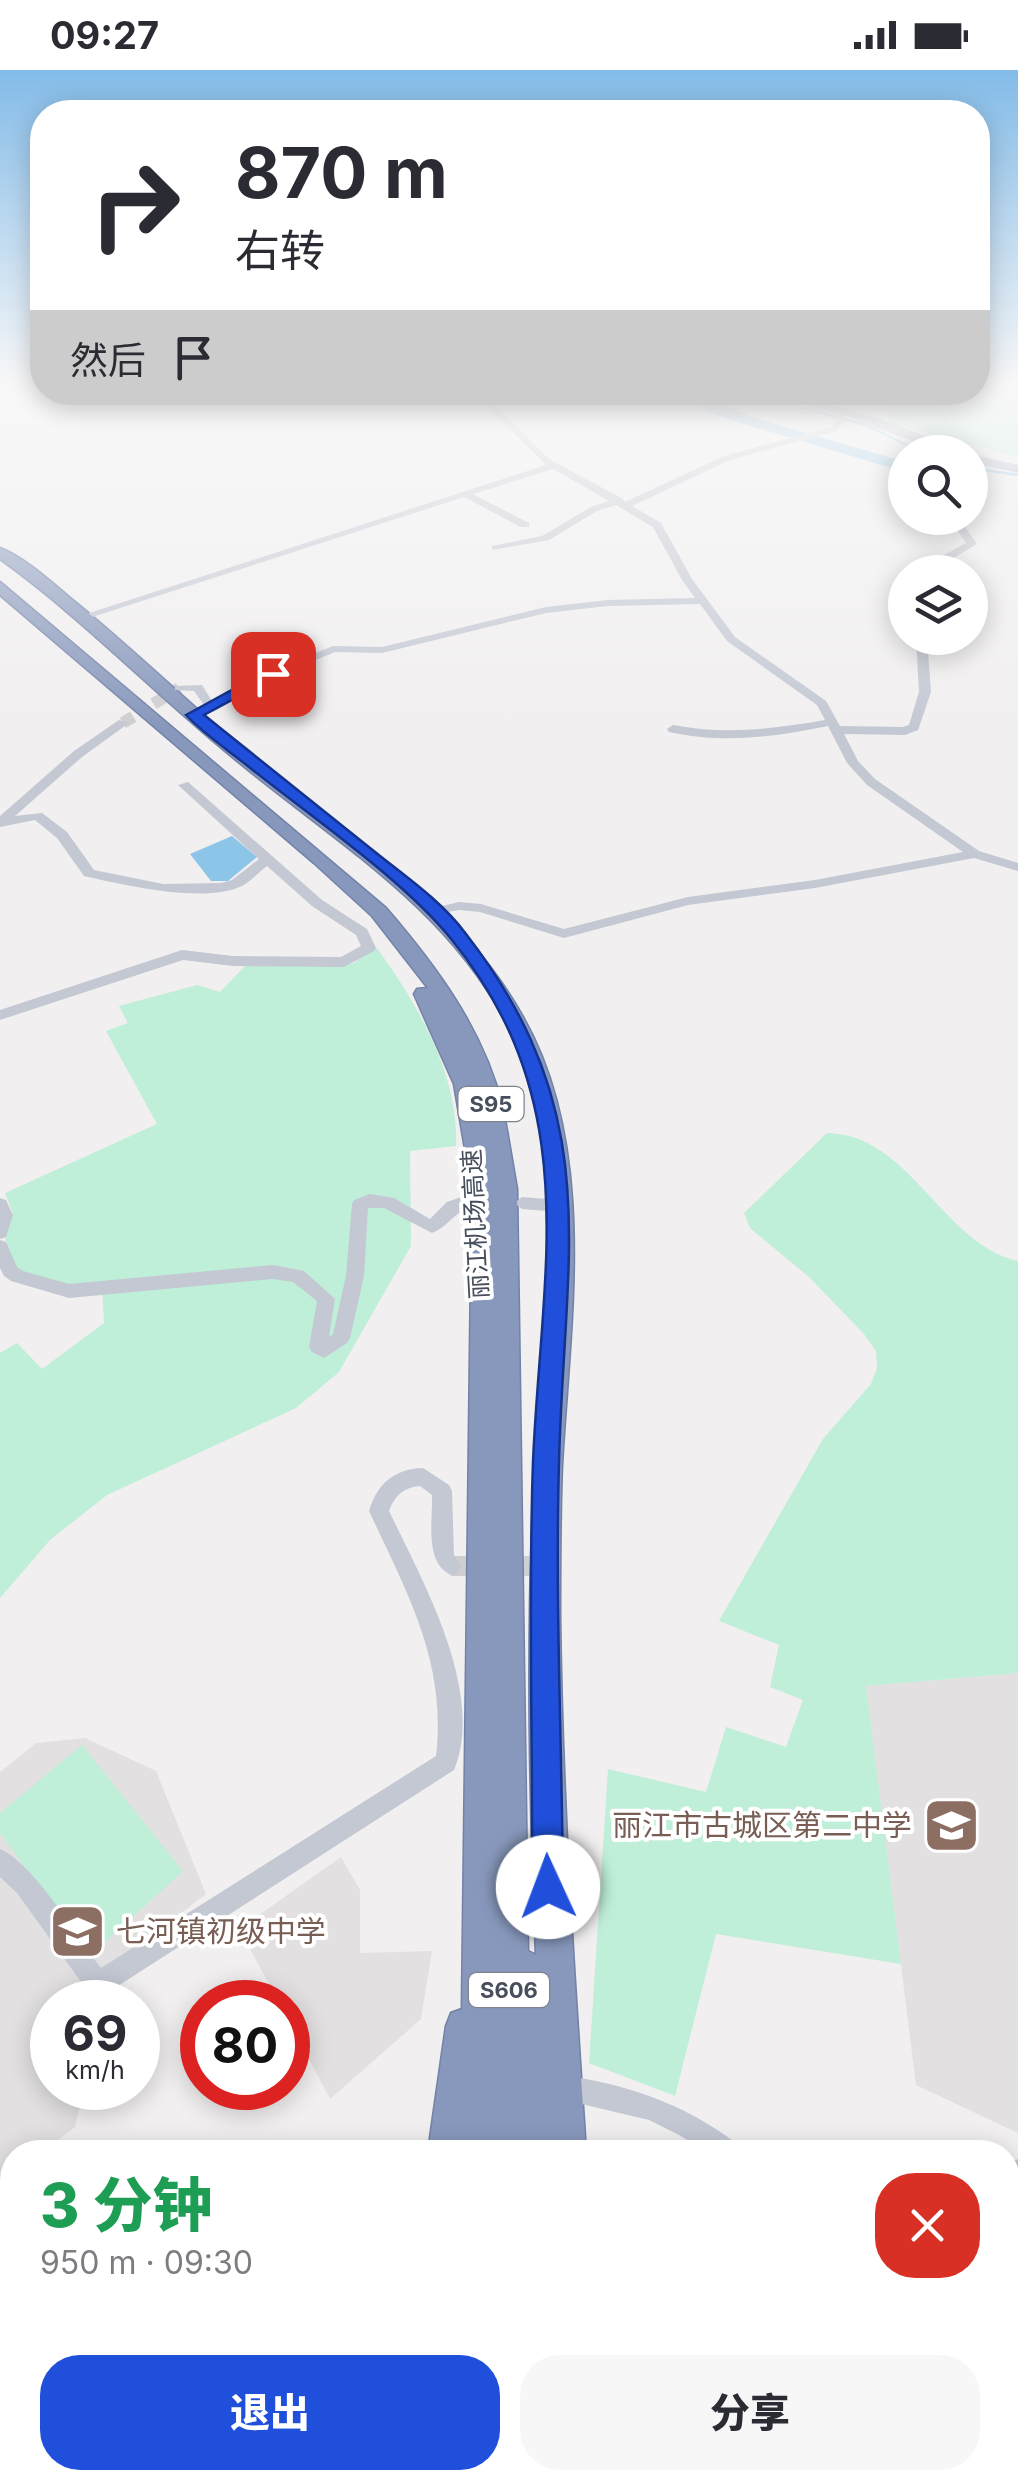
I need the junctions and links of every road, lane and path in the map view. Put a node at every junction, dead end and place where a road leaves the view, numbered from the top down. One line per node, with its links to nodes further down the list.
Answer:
1 (445, 502): 12 (street)
2 (480, 502): 4 (street)
3 (624, 503): 6 (street); 11 (street)
4 (524, 525)
5 (966, 535): 8 (street)
6 (496, 548)
7 (0, 552): 12 (highway)
8 (952, 555)
9 (0, 587): 33 (highway, 丽江机场高速 / S95)
10 (0, 600): 33 (highway, 丽江机场高速 / S95)
11 (704, 601): 15 (street); 17 (street)
12 (82, 617): 15 (highway)
13 (923, 655): 17 (street)
14 (178, 688): 15 (street)
15 (202, 712): 24 (highway)
16 (122, 724): 20 (street)
17 (835, 726): 18 (street); 21 (street)
18 (673, 729)
19 (184, 785): 22 (street)
20 (0, 823): 22 (street)
21 (974, 854): 23 (street); 24 (street)
22 (269, 858): 25 (street)
23 (1018, 868)
24 (435, 912): 29 (highway)
25 (0, 1015)
26 (467, 1201): 31 (street)
27 (522, 1202): 29 (street)
28 (0, 1204): 30 (street)
29 (560, 1206): 35 (highway)
30 (1, 1227)
31 (0, 1247)
32 (451, 1566): 34 (street)
33 (493, 1827): 36 (highway); 37 (highway, S606); 38 (highway, S606); 39 (highway)
34 (0, 1861)
35 (561, 2088): 40 (highway); 41 (street)
36 (449, 2140)
37 (480, 2140)
38 (510, 2140)
39 (538, 2140)
40 (567, 2140)
41 (708, 2140)

